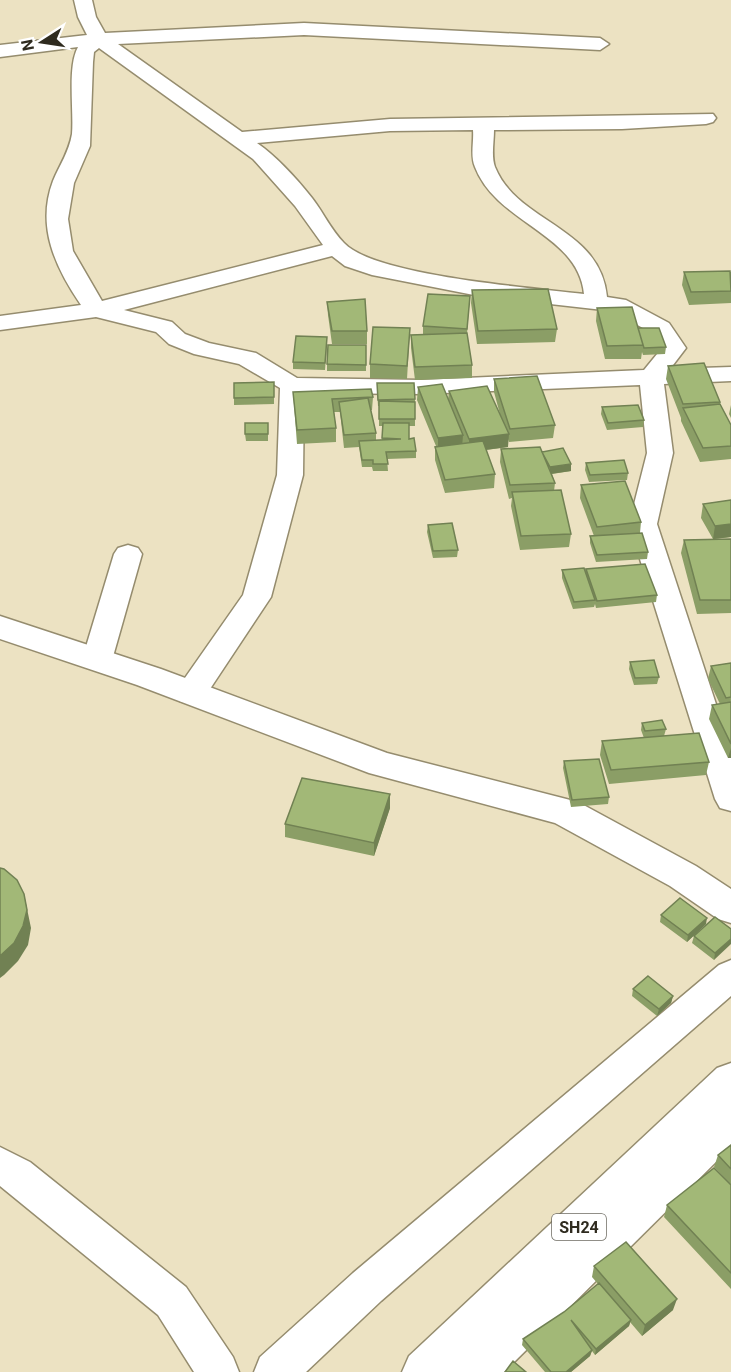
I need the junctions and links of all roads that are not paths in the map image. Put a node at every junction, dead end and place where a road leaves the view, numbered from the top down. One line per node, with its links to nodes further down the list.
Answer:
1 (83, 0): 2 (street)
2 (99, 39): 3 (street); 4 (street); 7 (street); 10 (street)
3 (600, 44)
4 (0, 51)
5 (706, 118): 6 (street)
6 (483, 126): 7 (street); 9 (street)
7 (235, 139): 8 (street)
8 (336, 248): 9 (street); 10 (street)
9 (596, 302): 13 (street)
10 (96, 310): 11 (street); 14 (street)
11 (0, 323)
12 (731, 374): 13 (street)
13 (651, 377): 14 (street); 19 (street)
14 (292, 385): 18 (street)
15 (128, 554): 17 (street)
16 (0, 627): 17 (street)
17 (97, 660): 18 (street)
18 (191, 693): 20 (street)
19 (731, 799)
20 (731, 908)
21 (731, 975): 26 (street)
22 (731, 1081): 27 (street, SH24)
23 (731, 1122): 28 (street)
24 (0, 1165): 25 (street)
25 (218, 1372)
26 (275, 1372)
27 (425, 1372)
28 (474, 1372)

